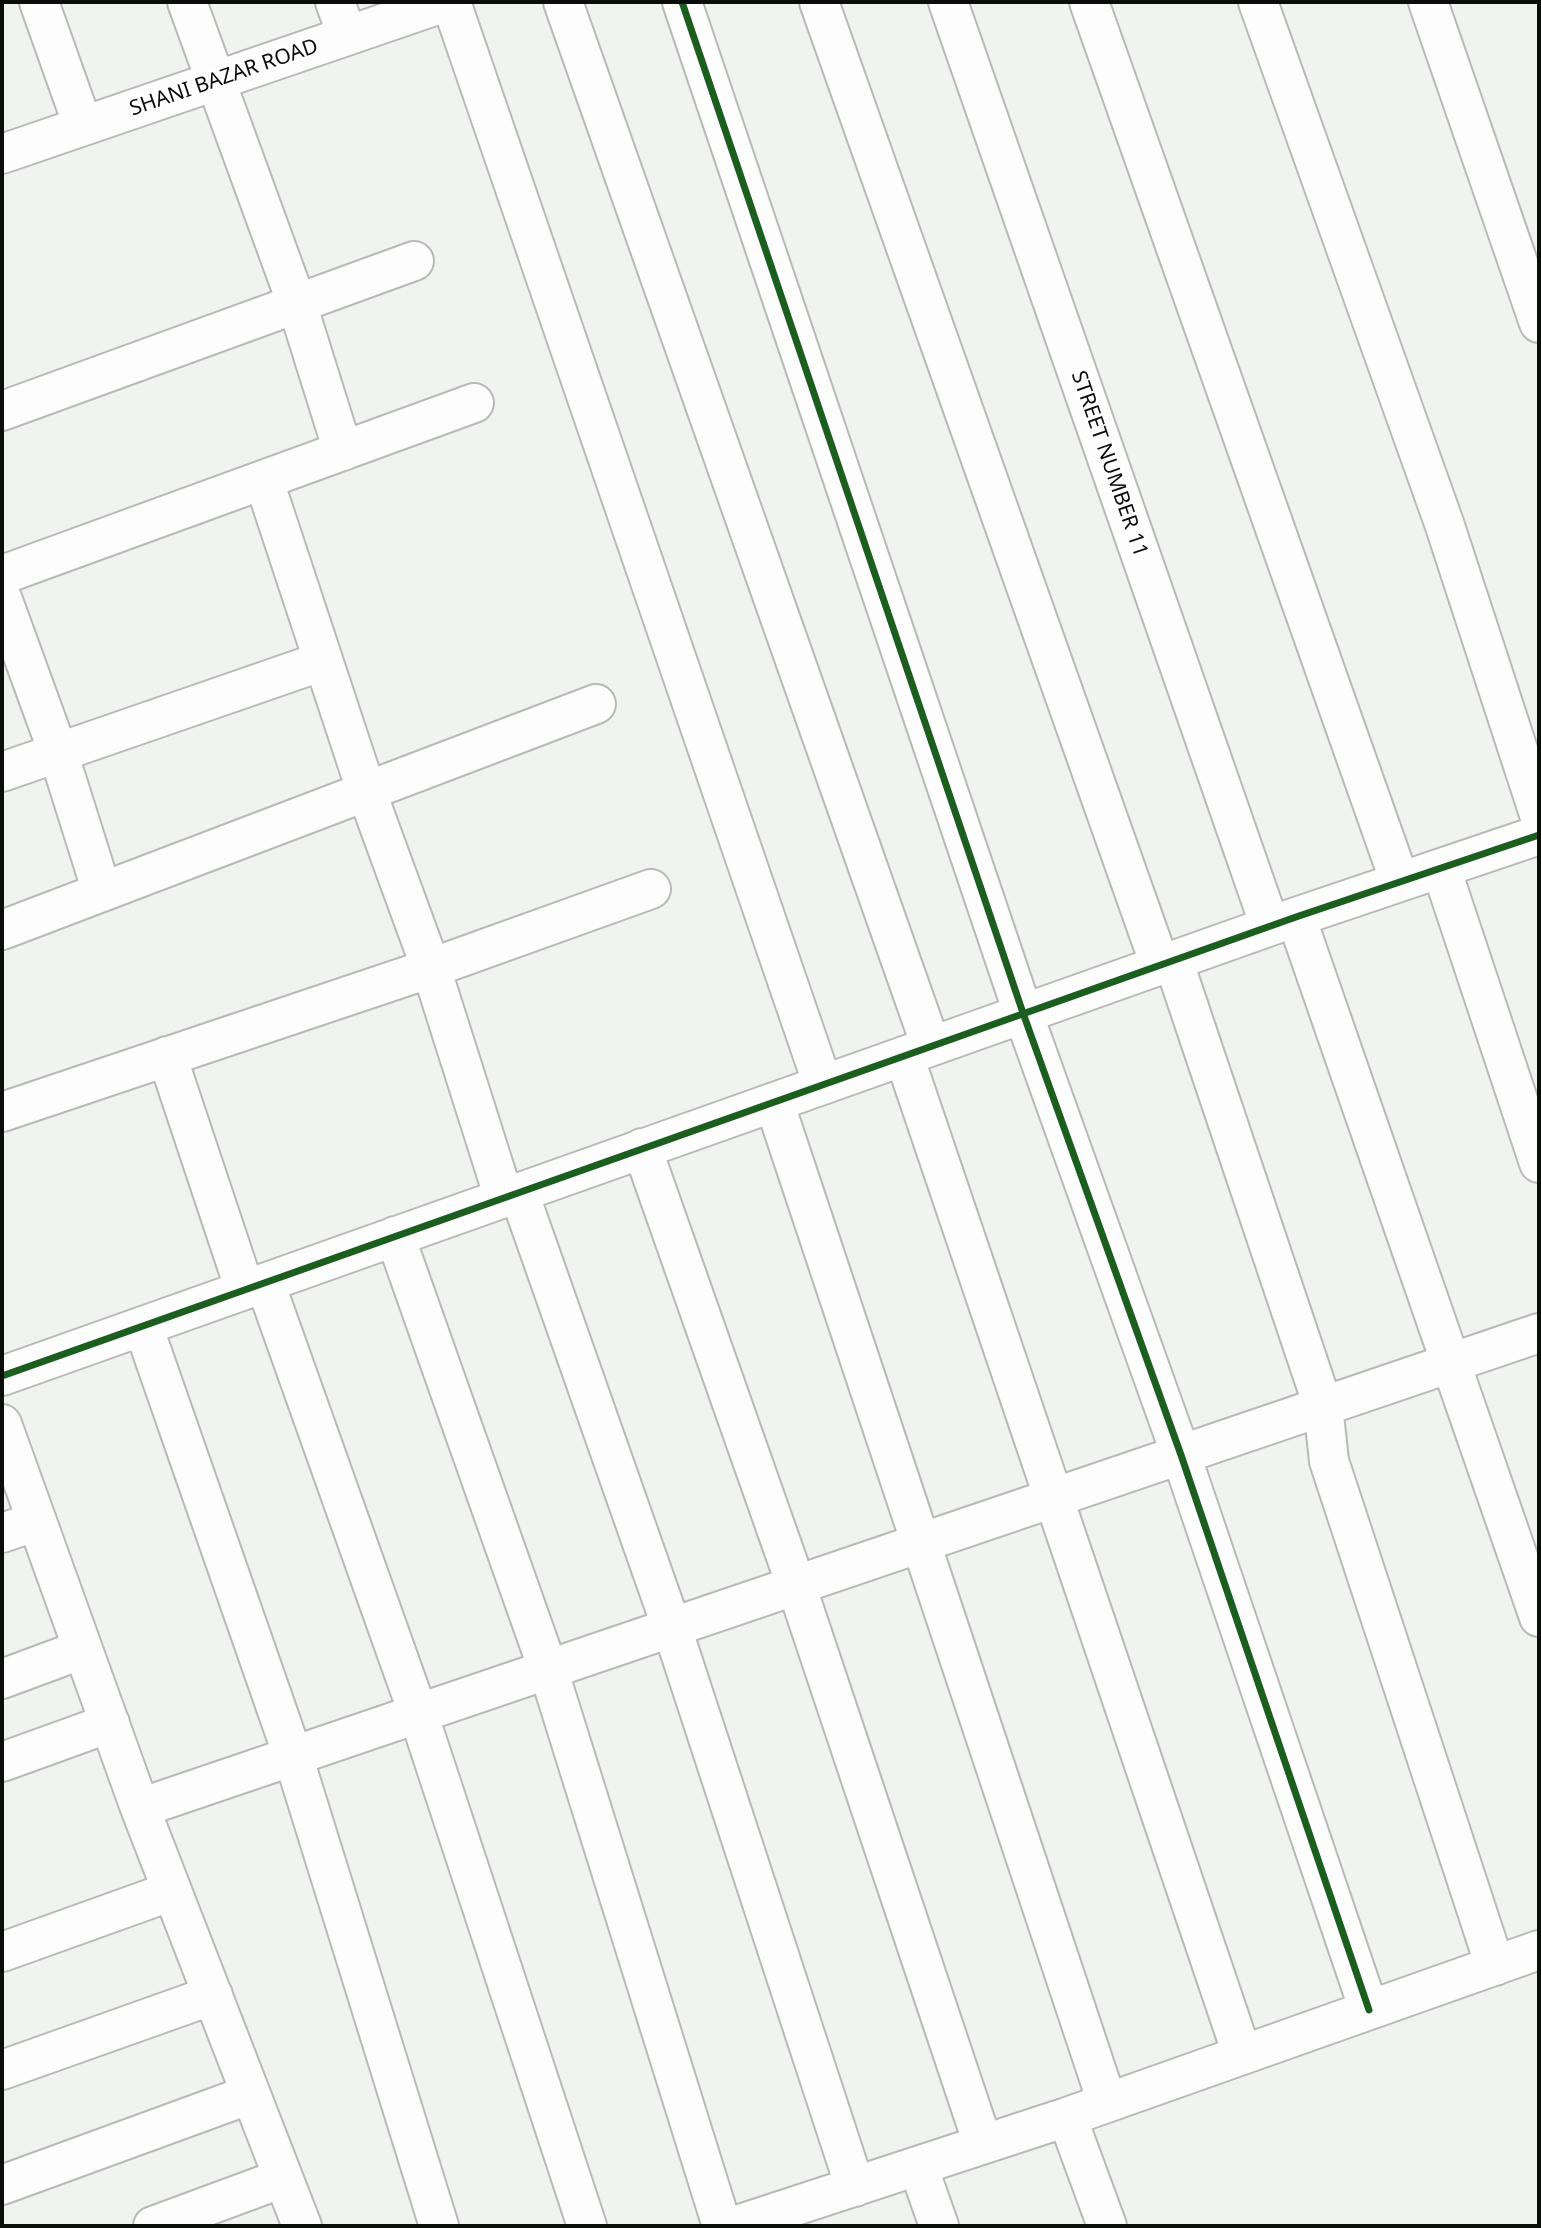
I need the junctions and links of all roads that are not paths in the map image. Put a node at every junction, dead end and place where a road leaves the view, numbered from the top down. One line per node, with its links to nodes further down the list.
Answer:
1 (39, 2): 14 (street)
2 (187, 2): 13 (street)
3 (446, 2): 12 (street, SHANI BAZAR ROAD)
4 (452, 2): 43 (street)
5 (563, 2): 41 (street)
6 (682, 2): 40 (street)
7 (819, 2): 38 (street)
8 (948, 2): 36 (street, STREET NUMBER 11)
9 (1089, 2): 33 (street)
10 (1258, 2): 30 (street)
11 (1428, 2): 18 (street)
12 (341, 19): 13 (street, SHANI BAZAR ROAD)
13 (216, 80): 14 (street, SHANI BAZAR ROAD); 17 (street)
14 (83, 126): 15 (street, SHANI BAZAR ROAD)
15 (2, 154)
16 (414, 261): 17 (street)
17 (297, 304): 20 (street); 21 (street)
18 (1539, 323)
19 (474, 403): 21 (street)
20 (2, 411)
21 (343, 451): 22 (street)
22 (264, 481): 23 (street); 25 (street)
23 (2, 575)
24 (2, 598): 27 (street)
25 (323, 661): 27 (street); 29 (street)
26 (596, 704): 29 (street)
27 (58, 752): 28 (street); 35 (street)
28 (2, 772)
29 (367, 793): 35 (street); 39 (street)
30 (1539, 814)
31 (1539, 835): 32 (street)
32 (1441, 868): 33 (street); 47 (street)
33 (1400, 882): 36 (street)
34 (651, 889): 39 (street)
35 (102, 892): 37 (street)
36 (1283, 921): 38 (street); 53 (street, STREET NUMBER 11)
37 (2, 930)
38 (1167, 962): 40 (street); 55 (street)
39 (431, 968): 42 (street); 48 (street)
40 (1023, 1013): 41 (street); 57 (street)
41 (918, 1051): 43 (street); 58 (street)
42 (167, 1056): 45 (street); 50 (street)
43 (823, 1085): 44 (street)
44 (774, 1102): 46 (street); 60 (street)
45 (2, 1112)
46 (642, 1149): 48 (street); 61 (street)
47 (1539, 1163)
48 (511, 1195): 49 (street); 63 (street)
49 (395, 1236): 50 (street); 65 (street)
50 (255, 1286): 51 (street); 67 (street)
51 (143, 1326): 54 (street); 69 (street)
52 (1539, 1333): 53 (street)
53 (1452, 1363): 55 (street); 62 (street, STREET NUMBER 11)
54 (2, 1376)
55 (1324, 1406): 57 (street); 75 (street)
56 (2, 1424): 59 (street)
57 (1181, 1454): 58 (street); 77 (street)
58 (1053, 1498): 60 (street); 78 (street)
59 (19, 1527): 64 (street)
60 (923, 1542): 61 (street); 81 (street)
61 (796, 1585): 63 (street); 83 (street)
62 (1539, 1617)
63 (672, 1628): 65 (street); 87 (street)
64 (83, 1649): 66 (street); 68 (street)
65 (548, 1670): 67 (street); 93 (street)
66 (2, 1679)
67 (418, 1713): 69 (street); 92 (street)
68 (110, 1723): 70 (street); 71 (street)
69 (293, 1756): 71 (street); 91 (street)
70 (2, 1762)
71 (140, 1808): 72 (street)
72 (172, 1891): 74 (street); 76 (street)
73 (1539, 1950): 75 (street)
74 (2, 1952)
75 (1495, 1966): 77 (street)
76 (213, 1995): 79 (street); 80 (street)
77 (1369, 2010): 78 (street)
78 (1242, 2054): 81 (street)
79 (2, 2070)
80 (251, 2094): 85 (street); 86 (street)
81 (1107, 2102): 82 (street)
82 (1067, 2117): 83 (street); 96 (street)
83 (983, 2144): 84 (street)
84 (918, 2166): 87 (street); 95 (street)
85 (284, 2178): 89 (street); 90 (street)
86 (2, 2185)
87 (855, 2187): 88 (street)
88 (791, 2217): 94 (street)
89 (153, 2226)
90 (302, 2226)
91 (439, 2226)
92 (587, 2226)
93 (722, 2226)
94 (734, 2226)
95 (939, 2226)
96 (1107, 2226)

